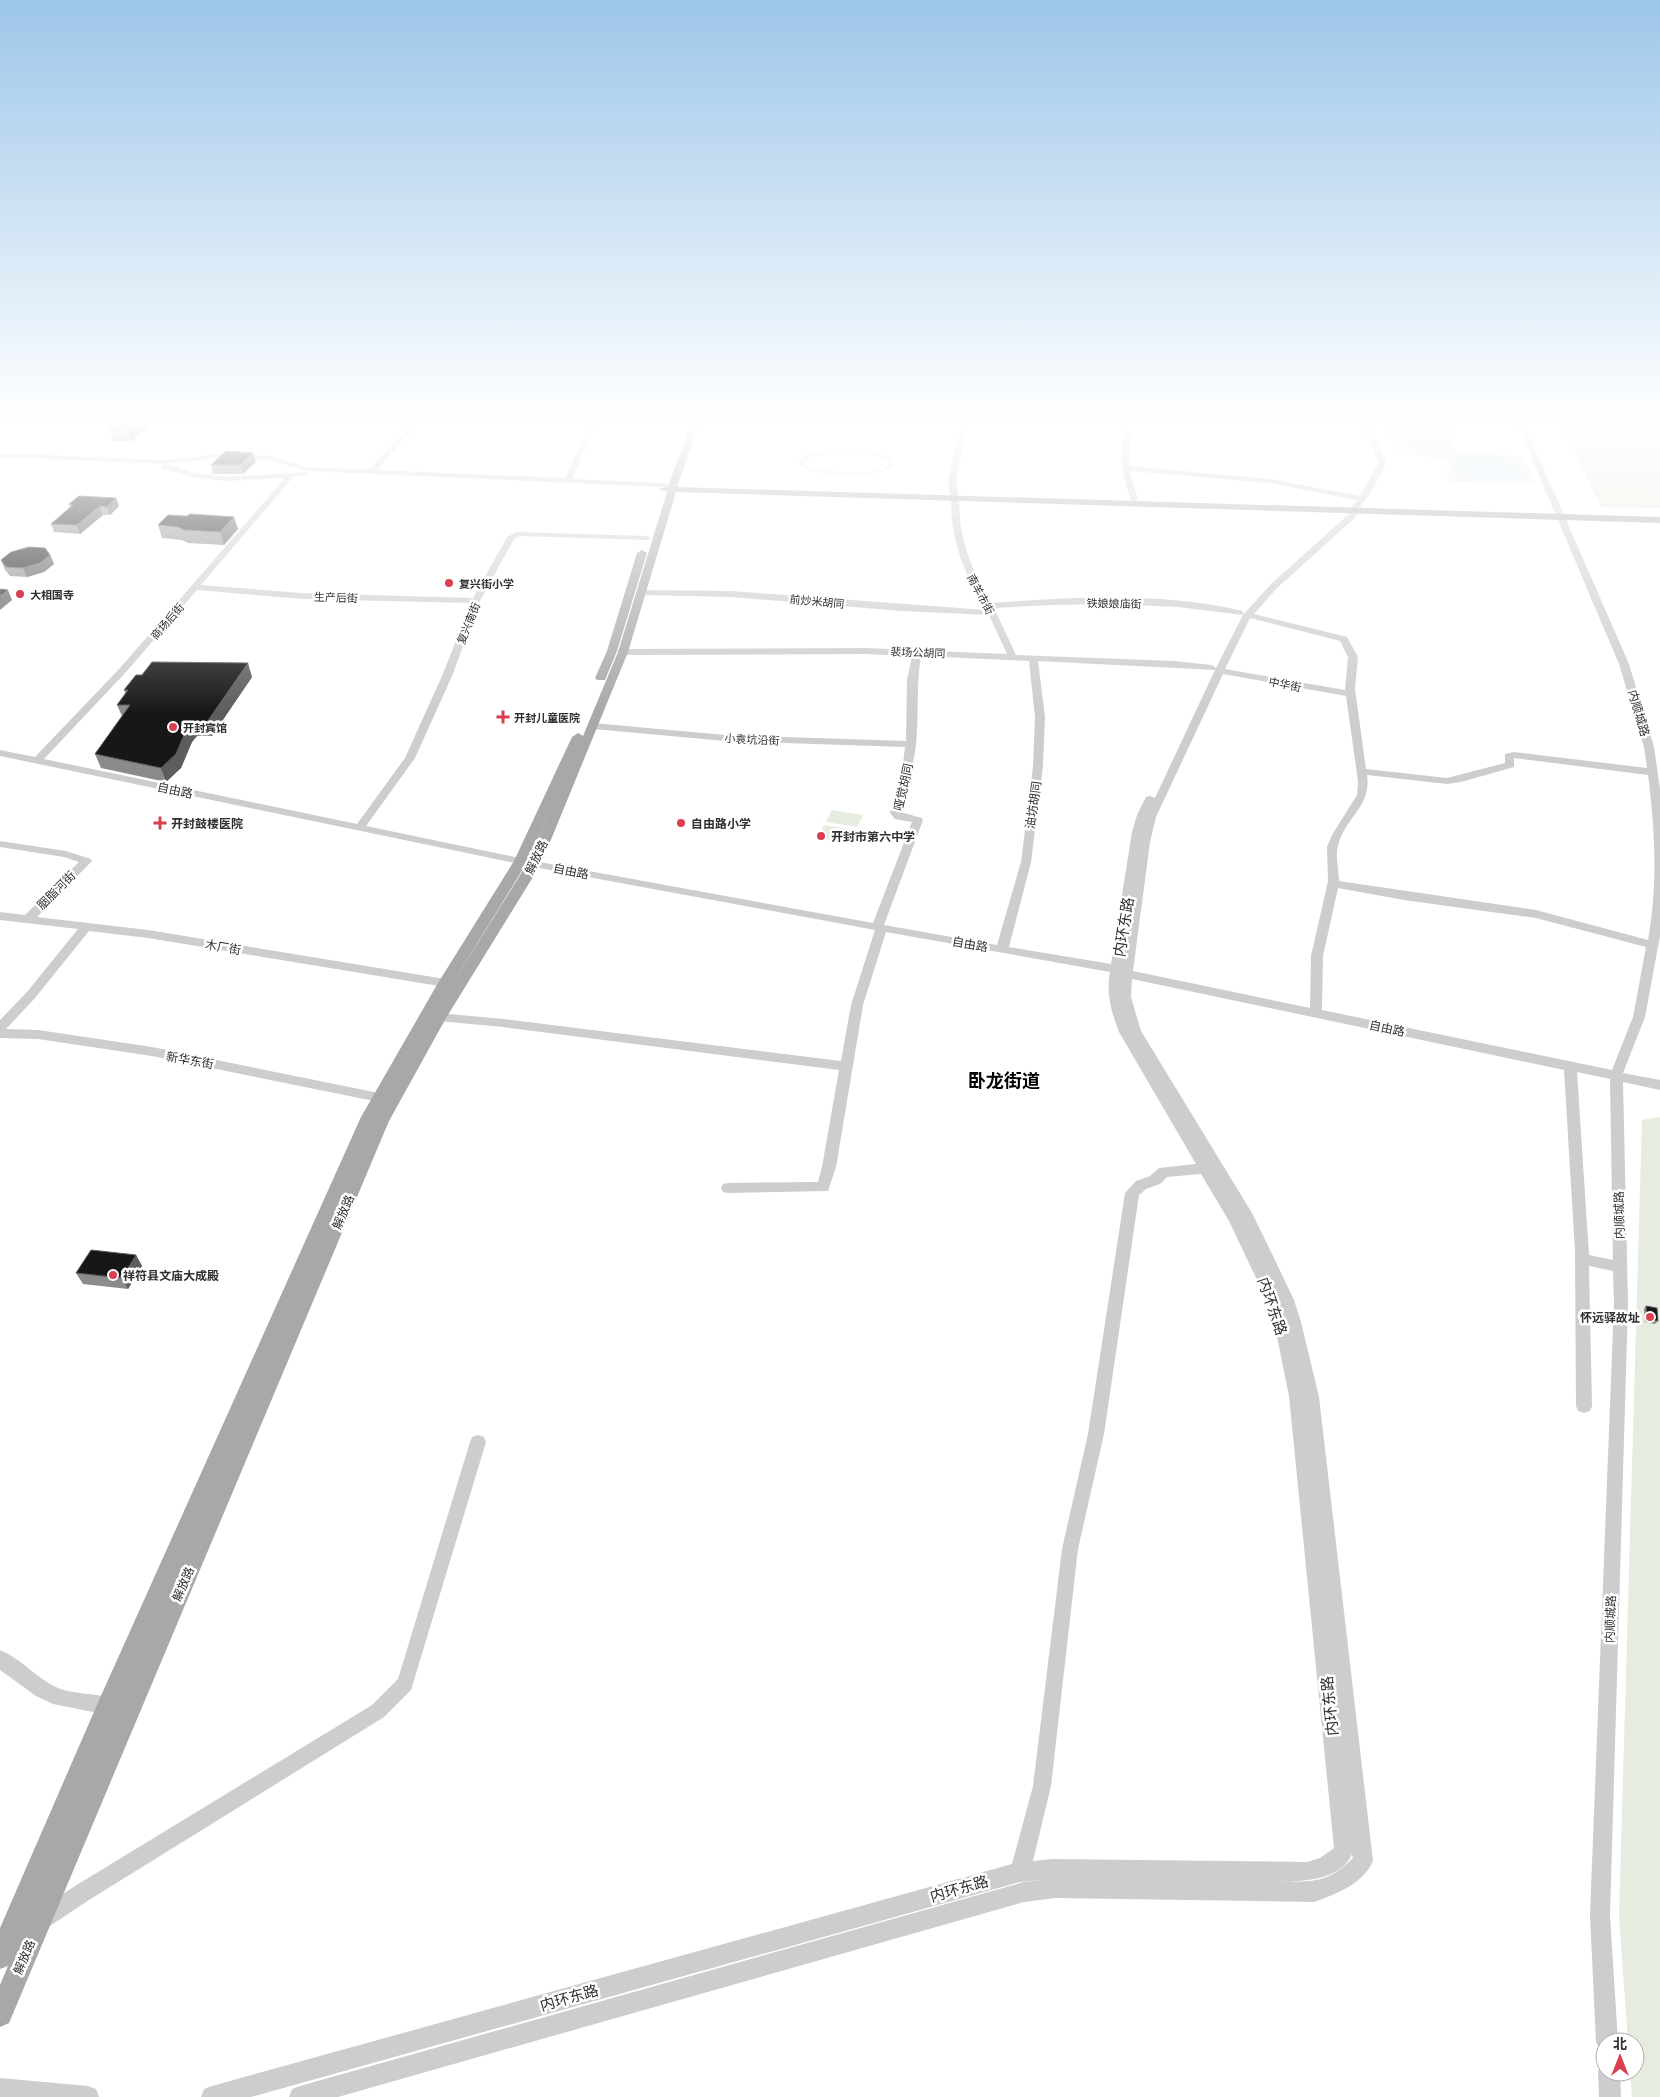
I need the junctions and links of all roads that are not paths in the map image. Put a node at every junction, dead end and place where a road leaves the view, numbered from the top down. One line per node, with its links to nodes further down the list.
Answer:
1 (256, 517): 10 (street, 商场后街)
2 (656, 517): 9 (main road, 解放路)
3 (660, 517): 11 (main road, 解放路)
4 (955, 517): 13 (street, 南羊市街)
5 (1343, 517): 14 (street, 内环东路)
6 (1561, 517): 26 (street, 内顺城路)
7 (1597, 517): 8 (main road)
8 (1660, 520)
9 (647, 538): 12 (street, 复兴南街); 29 (main road, 解放路)
10 (197, 586): 12 (street, 生产后街); 24 (street, 商场后街)
11 (641, 592): 13 (street, 前炒米胡同); 15 (main road, 解放路)
12 (476, 601): 27 (street, 复兴南街)
13 (990, 609): 14 (street, 铁娘娘庙街); 17 (street, 南羊市街)
14 (1244, 614): 19 (street, 内环东路); 20 (street, 铁娘娘庙街)
15 (623, 652): 16 (street, 裴场公胡同); 21 (main road, 解放路)
16 (917, 652): 17 (street, 裴场公胡同); 22 (street, 哑觉胡同)
17 (1013, 657): 18 (street, 裴场公胡同)
18 (1033, 658): 19 (street, 裴场公胡同); 36 (street, 油坊胡同)
19 (1215, 669): 20 (street, 中华街); 37 (street, 内环东路)
20 (1351, 694): 25 (street, 铁娘娘庙街)
21 (593, 726): 22 (street, 小袁坑沿街); 29 (main road, 解放路)
22 (910, 744): 34 (street, 哑觉胡同)
23 (0, 753): 24 (street, 自由路)
24 (37, 761): 27 (street, 自由路)
25 (1361, 771): 26 (street); 30 (street, 铁娘娘庙街)
26 (1652, 772): 35 (street, 内顺城路)
27 (359, 828): 29 (street, 自由路)
28 (0, 844): 32 (street, 胭脂河街)
29 (527, 862): 34 (street, 自由路); 38 (main road, 解放路); 40 (main road, 解放路)
30 (1334, 884): 35 (street); 39 (street, 铁娘娘庙街)
31 (0, 916): 32 (street, 木厂街)
32 (27, 920): 33 (street, 木厂街)
33 (87, 926): 38 (street, 木厂街); 41 (street)
34 (880, 928): 36 (street, 自由路); 43 (street)
35 (1653, 945): 45 (street, 内顺城路)
36 (1002, 950): 37 (street, 自由路)
37 (1123, 970): 39 (street, 自由路); 49 (street, 内环东路); 66 (street, 内环东路)
38 (444, 983): 48 (main road, 解放路)
39 (1317, 1010): 44 (street, 自由路); 45 (street, 自由路)
40 (439, 1017): 43 (street); 58 (main road, 解放路)
41 (0, 1028)
42 (0, 1034): 48 (street, 新华东街)
43 (847, 1066): 50 (street)
44 (1570, 1066): 45 (street, 自由路); 51 (street)
45 (1617, 1072): 46 (street, 自由路); 47 (street, 自由路); 52 (street, 内顺城路)
46 (1660, 1078)
47 (1660, 1085)
48 (379, 1097): 56 (main road, 解放路)
49 (1205, 1168): 57 (street); 57 (street, 内环东路)
50 (728, 1188)
51 (1582, 1258): 52 (street); 53 (street)
52 (1620, 1267): 61 (street, 内顺城路)
53 (1584, 1406)
54 (478, 1442): 58 (street)
55 (0, 1659): 56 (street)
56 (108, 1706): 59 (main road, 解放路)
57 (1020, 1872): 65 (street, 内环东路)
58 (39, 1922): 60 (main road, 解放路)
59 (0, 1957)
60 (0, 2014)
61 (1606, 2032)
62 (1609, 2082): 67 (street)
63 (0, 2089): 64 (street)
64 (88, 2097)
65 (212, 2097)
66 (300, 2097)
67 (1610, 2097)

